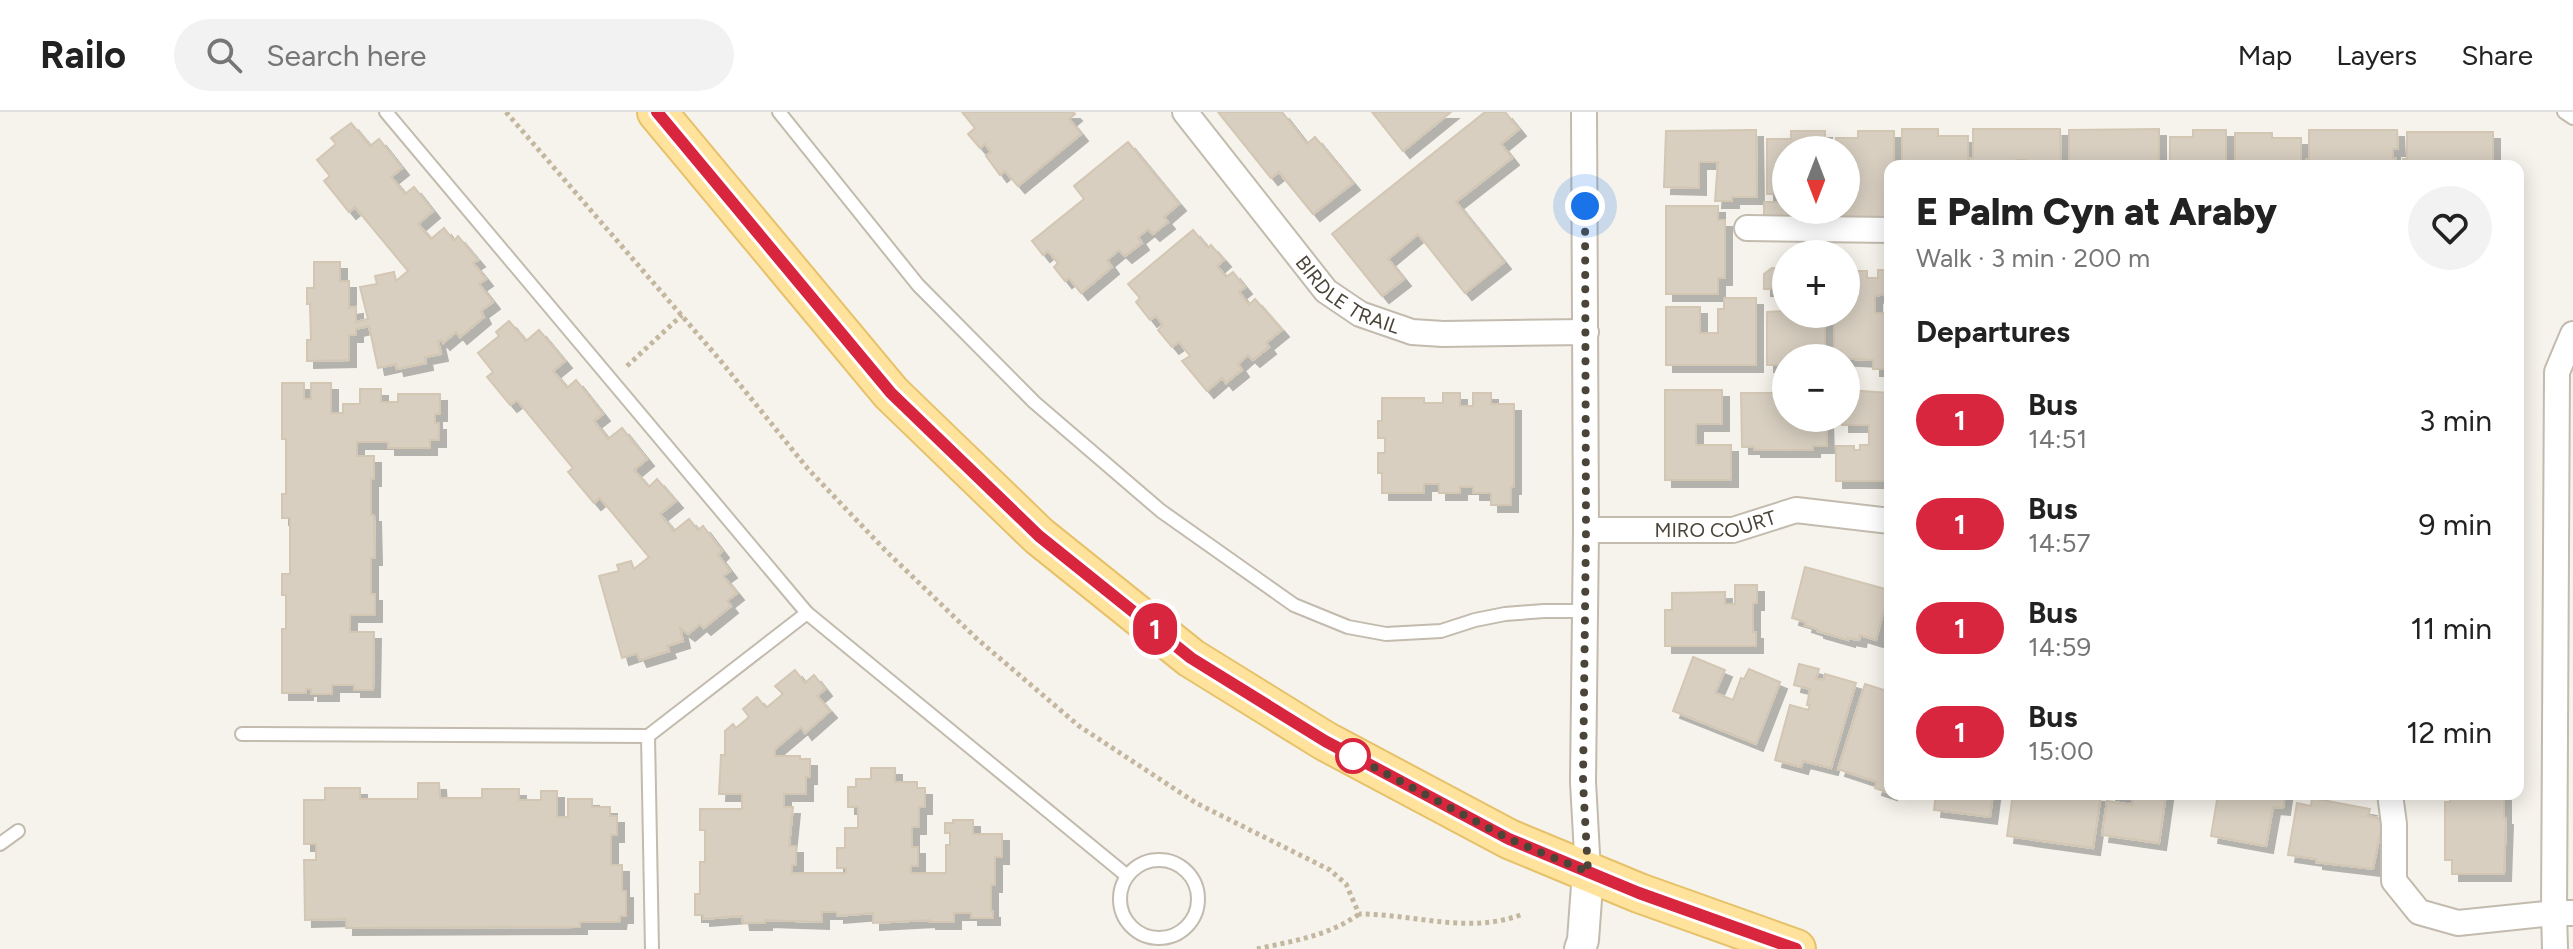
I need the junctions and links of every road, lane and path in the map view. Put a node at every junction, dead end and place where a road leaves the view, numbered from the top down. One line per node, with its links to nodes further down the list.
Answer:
1 (386, 112): 14 (lane)
2 (506, 112): 11 (path)
3 (657, 112): 24 (main road)
4 (779, 112): 17 (lane)
5 (1185, 112): 12 (street, BIRDLE TRAIL)
6 (1584, 112): 12 (street)
7 (2564, 112): 8 (lane)
8 (2573, 118)
9 (1747, 228): 10 (street)
10 (1884, 230)
11 (682, 315): 14 (path); 27 (path)
12 (1586, 332): 16 (street)
13 (2573, 334): 26 (street)
14 (611, 380): 18 (lane)
15 (1884, 520): 16 (street, MIRO COURT)
16 (1586, 530): 17 (street)
17 (1586, 611): 24 (street)
18 (807, 613): 20 (lane); 25 (lane)
19 (242, 734): 20 (lane)
20 (648, 736): 29 (lane)
21 (2391, 800): 26 (street)
22 (18, 831): 23 (lane)
23 (0, 844)
24 (1588, 872): 31 (street); 32 (main road)
25 (1126, 875): 25 (lane)
26 (2564, 913): 33 (street)
27 (1359, 914): 28 (path); 30 (path)
28 (1523, 914)
29 (652, 949)
30 (1257, 949)
31 (1580, 949)
32 (1796, 949)
33 (2555, 949)

